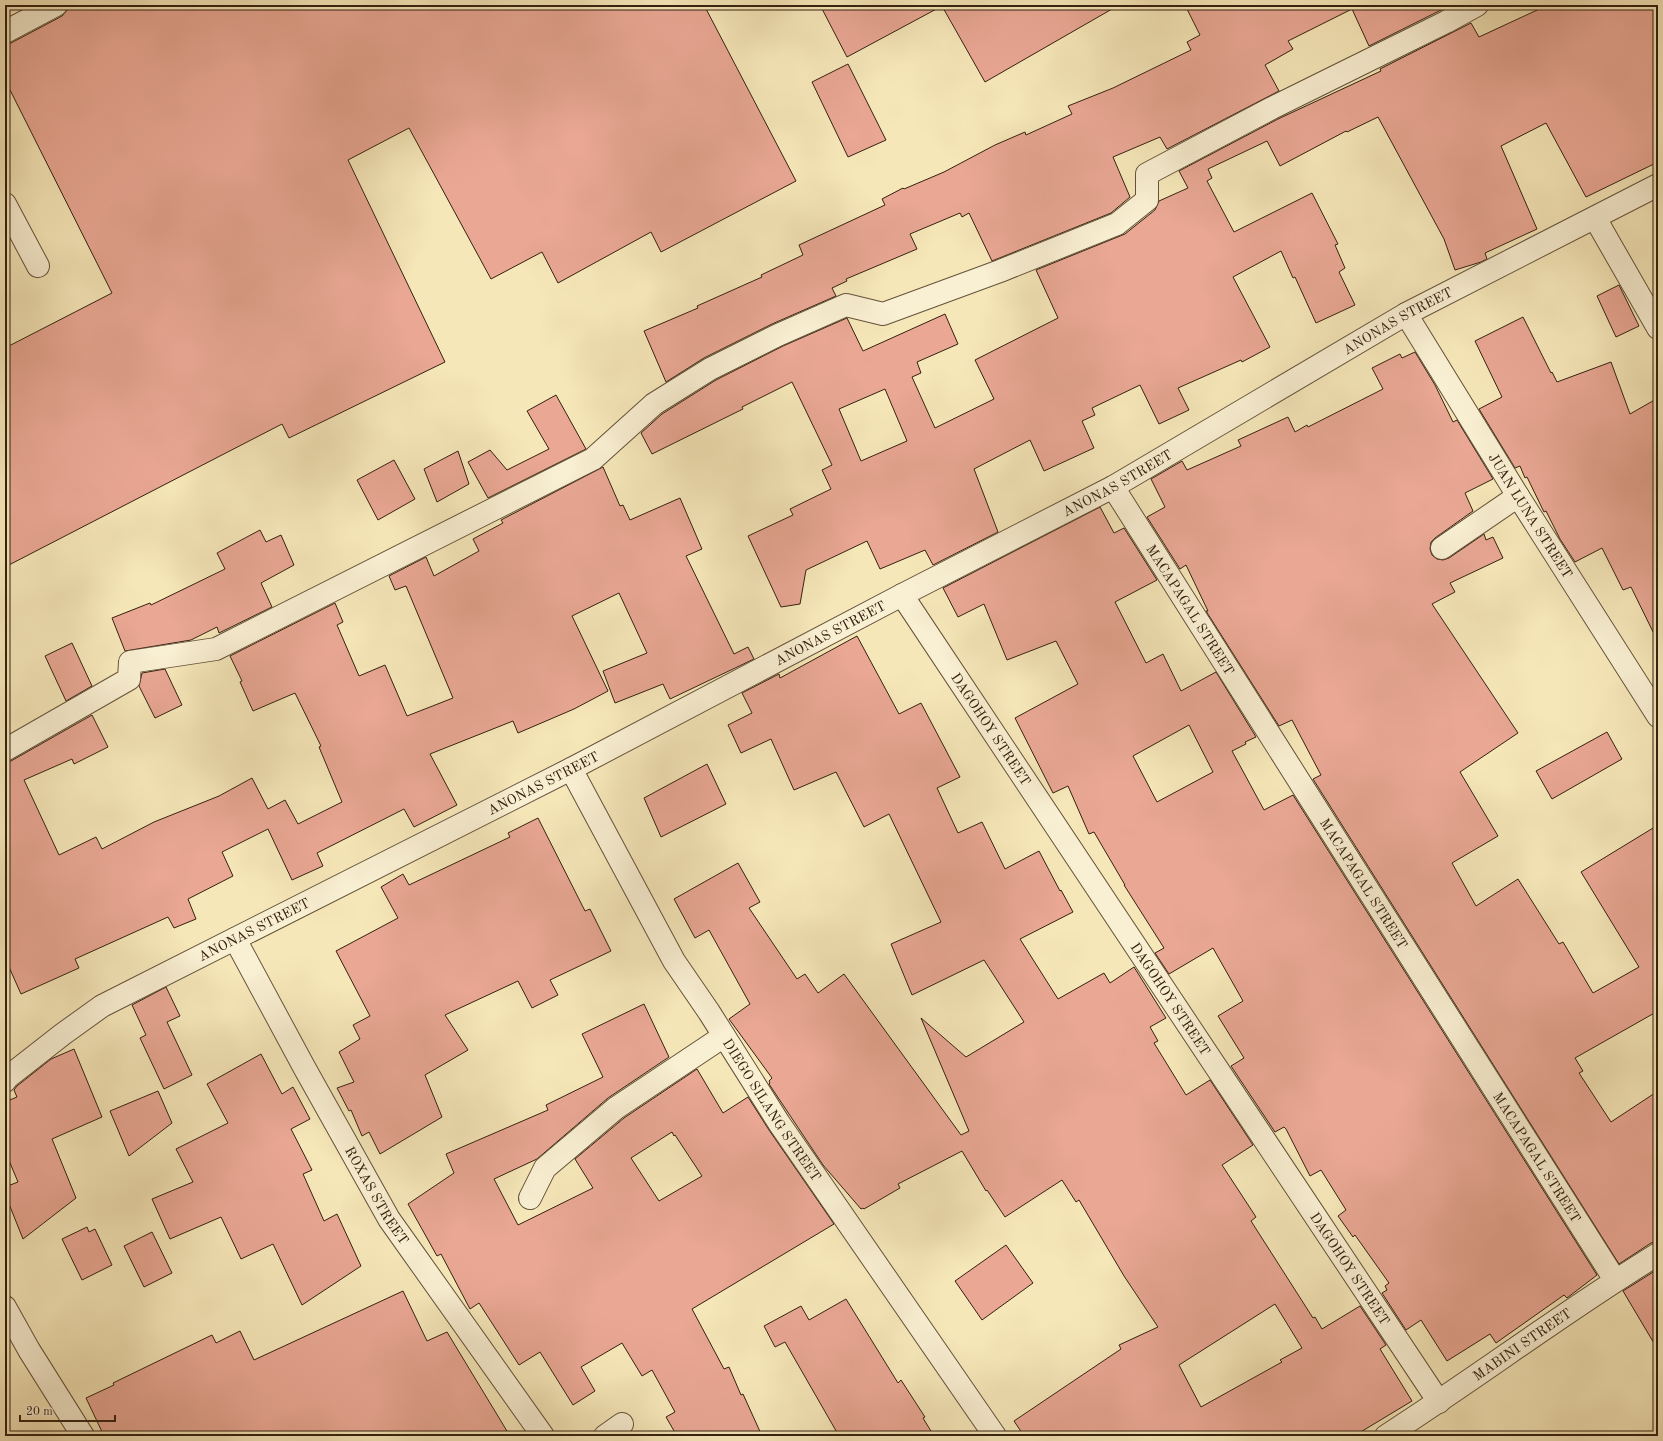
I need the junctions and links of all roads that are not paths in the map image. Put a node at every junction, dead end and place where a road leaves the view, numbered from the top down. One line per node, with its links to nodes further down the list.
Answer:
1 (56, 5): 3 (street)
2 (1477, 5): 15 (street)
3 (5, 32)
4 (1658, 185): 6 (street, ANONAS STREET)
5 (5, 204): 7 (street)
6 (1595, 218): 8 (street, ANONAS STREET); 9 (street)
7 (38, 266)
8 (1406, 314): 10 (street, ANONAS STREET); 11 (street, JUAN LUNA STREET)
9 (1658, 328)
10 (1113, 487): 13 (street, ANONAS STREET); 22 (street, MACAPAGAL STREET)
11 (1518, 496): 12 (street); 14 (street, JUAN LUNA STREET)
12 (1442, 548)
13 (902, 595): 16 (street, ANONAS STREET); 24 (street, DAGOHOY STREET)
14 (1658, 716)
15 (5, 750)
16 (571, 770): 17 (street, ANONAS STREET); 18 (street, DIEGO SILANG STREET)
17 (235, 939): 19 (street, ANONAS STREET); 26 (street, ROXAS STREET)
18 (724, 1036): 20 (street); 27 (street, DIEGO SILANG STREET)
19 (5, 1082)
20 (530, 1198)
21 (1658, 1254): 22 (street, MABINI STREET)
22 (1615, 1280): 24 (street, MABINI STREET)
23 (5, 1307): 25 (street)
24 (1439, 1402): 28 (street, MABINI STREET)
25 (83, 1436)
26 (543, 1436)
27 (995, 1436)
28 (1386, 1436)

